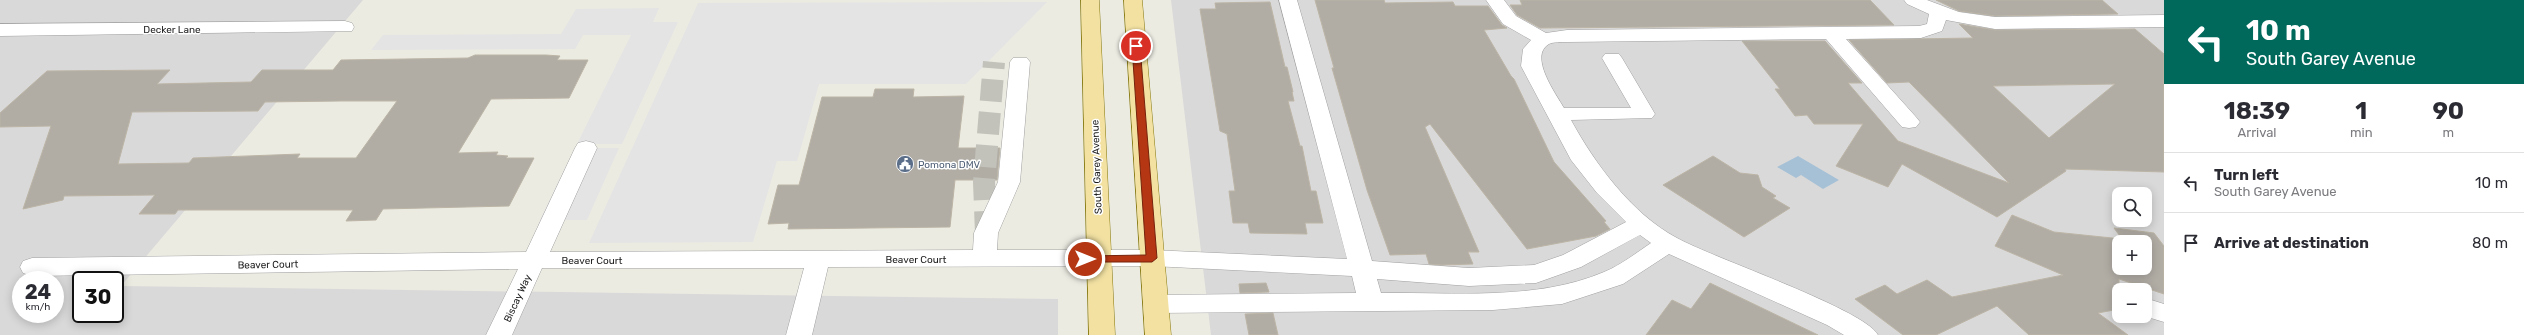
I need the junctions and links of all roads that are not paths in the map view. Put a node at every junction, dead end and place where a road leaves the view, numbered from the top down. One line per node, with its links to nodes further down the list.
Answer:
1 (1090, 0): 23 (main road, South Garey Avenue)
2 (1133, 0): 21 (main road)
3 (1288, 0): 27 (street)
4 (1495, 0): 13 (street)
5 (1913, 0): 6 (street)
6 (1938, 13): 7 (street); 11 (street)
7 (2144, 21): 8 (street); 12 (street)
8 (2164, 21)
9 (345, 27): 10 (street, Decker Lane)
10 (0, 30)
11 (1832, 34): 13 (street); 17 (street)
12 (2164, 37)
13 (1543, 40): 16 (street)
14 (1612, 58): 16 (street)
15 (1020, 62): 22 (street)
16 (1557, 114): 19 (street)
17 (1909, 122)
18 (586, 148): 24 (street, Biscay Way)
19 (1641, 224): 20 (street); 27 (street, Beaver Court)
20 (1668, 244): 28 (street); 36 (street)
21 (1152, 258): 23 (street, Beaver Court); 27 (street, Beaver Court); 29 (main road)
22 (984, 259): 23 (street, Beaver Court); 25 (street, Beaver Court)
23 (1099, 259): 34 (main road, South Garey Avenue)
24 (534, 260): 25 (street, Beaver Court); 26 (street, Beaver Court); 32 (street, Biscay Way)
25 (818, 260): 33 (street)
26 (32, 267)
27 (1361, 268): 28 (street)
28 (1371, 302): 29 (street)
29 (1155, 304): 35 (main road)
30 (2152, 309): 31 (street)
31 (2164, 313)
32 (500, 335)
33 (799, 335)
34 (1102, 335)
35 (1158, 335)
36 (1865, 335)

